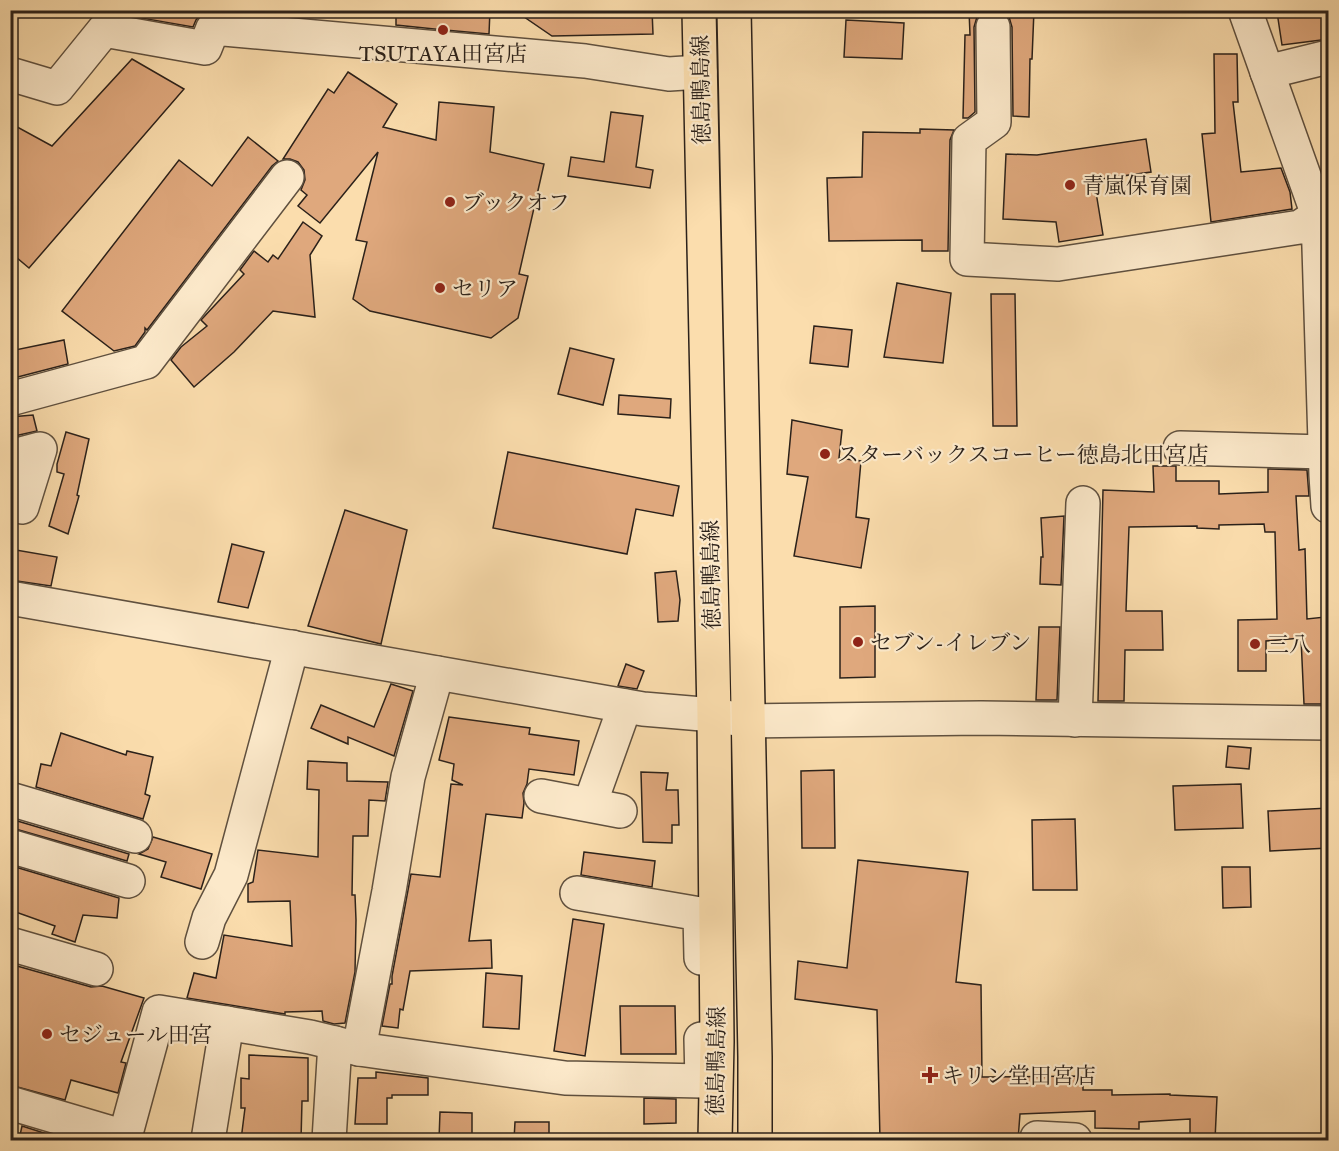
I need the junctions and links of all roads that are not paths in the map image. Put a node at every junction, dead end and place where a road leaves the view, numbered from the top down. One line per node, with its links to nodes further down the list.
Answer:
1 (699, 10): 6 (main road, 徳島鴨島線)
2 (734, 10): 25 (main road, 徳島鴨島線)
3 (1245, 10): 7 (street)
4 (993, 27): 10 (street)
5 (1329, 57): 7 (street)
6 (700, 72): 8 (street); 23 (main road, 徳島鴨島線)
7 (1267, 72): 10 (street)
8 (10, 74)
9 (287, 177): 12 (street)
10 (1323, 215): 11 (street)
11 (1326, 393): 14 (street)
12 (10, 399)
13 (1180, 448): 14 (street)
14 (1325, 452): 17 (street)
15 (10, 458): 18 (street)
16 (1083, 503): 24 (street)
17 (1329, 506)
18 (22, 507)
19 (10, 598): 20 (street)
20 (292, 647): 21 (street); 33 (street)
21 (437, 673): 22 (street); 37 (street)
22 (625, 706): 23 (street); 27 (street)
23 (714, 715): 25 (street); 41 (main road, 徳島鴨島線)
24 (1075, 720): 25 (street); 26 (street)
25 (748, 721): 42 (main road, 徳島鴨島線)
26 (1329, 723)
27 (541, 796)
28 (10, 799): 29 (street)
29 (135, 836)
30 (10, 846): 31 (street)
31 (128, 881)
32 (577, 893): 37 (street)
33 (202, 942)
34 (10, 944): 35 (street)
35 (96, 969)
36 (227, 1023): 37 (street); 38 (street); 39 (street)
37 (347, 1046): 40 (street)
38 (10, 1103)
39 (208, 1140)
40 (329, 1140)
41 (715, 1140)
42 (754, 1140)
43 (1036, 1140): 44 (street)
44 (1075, 1140)

